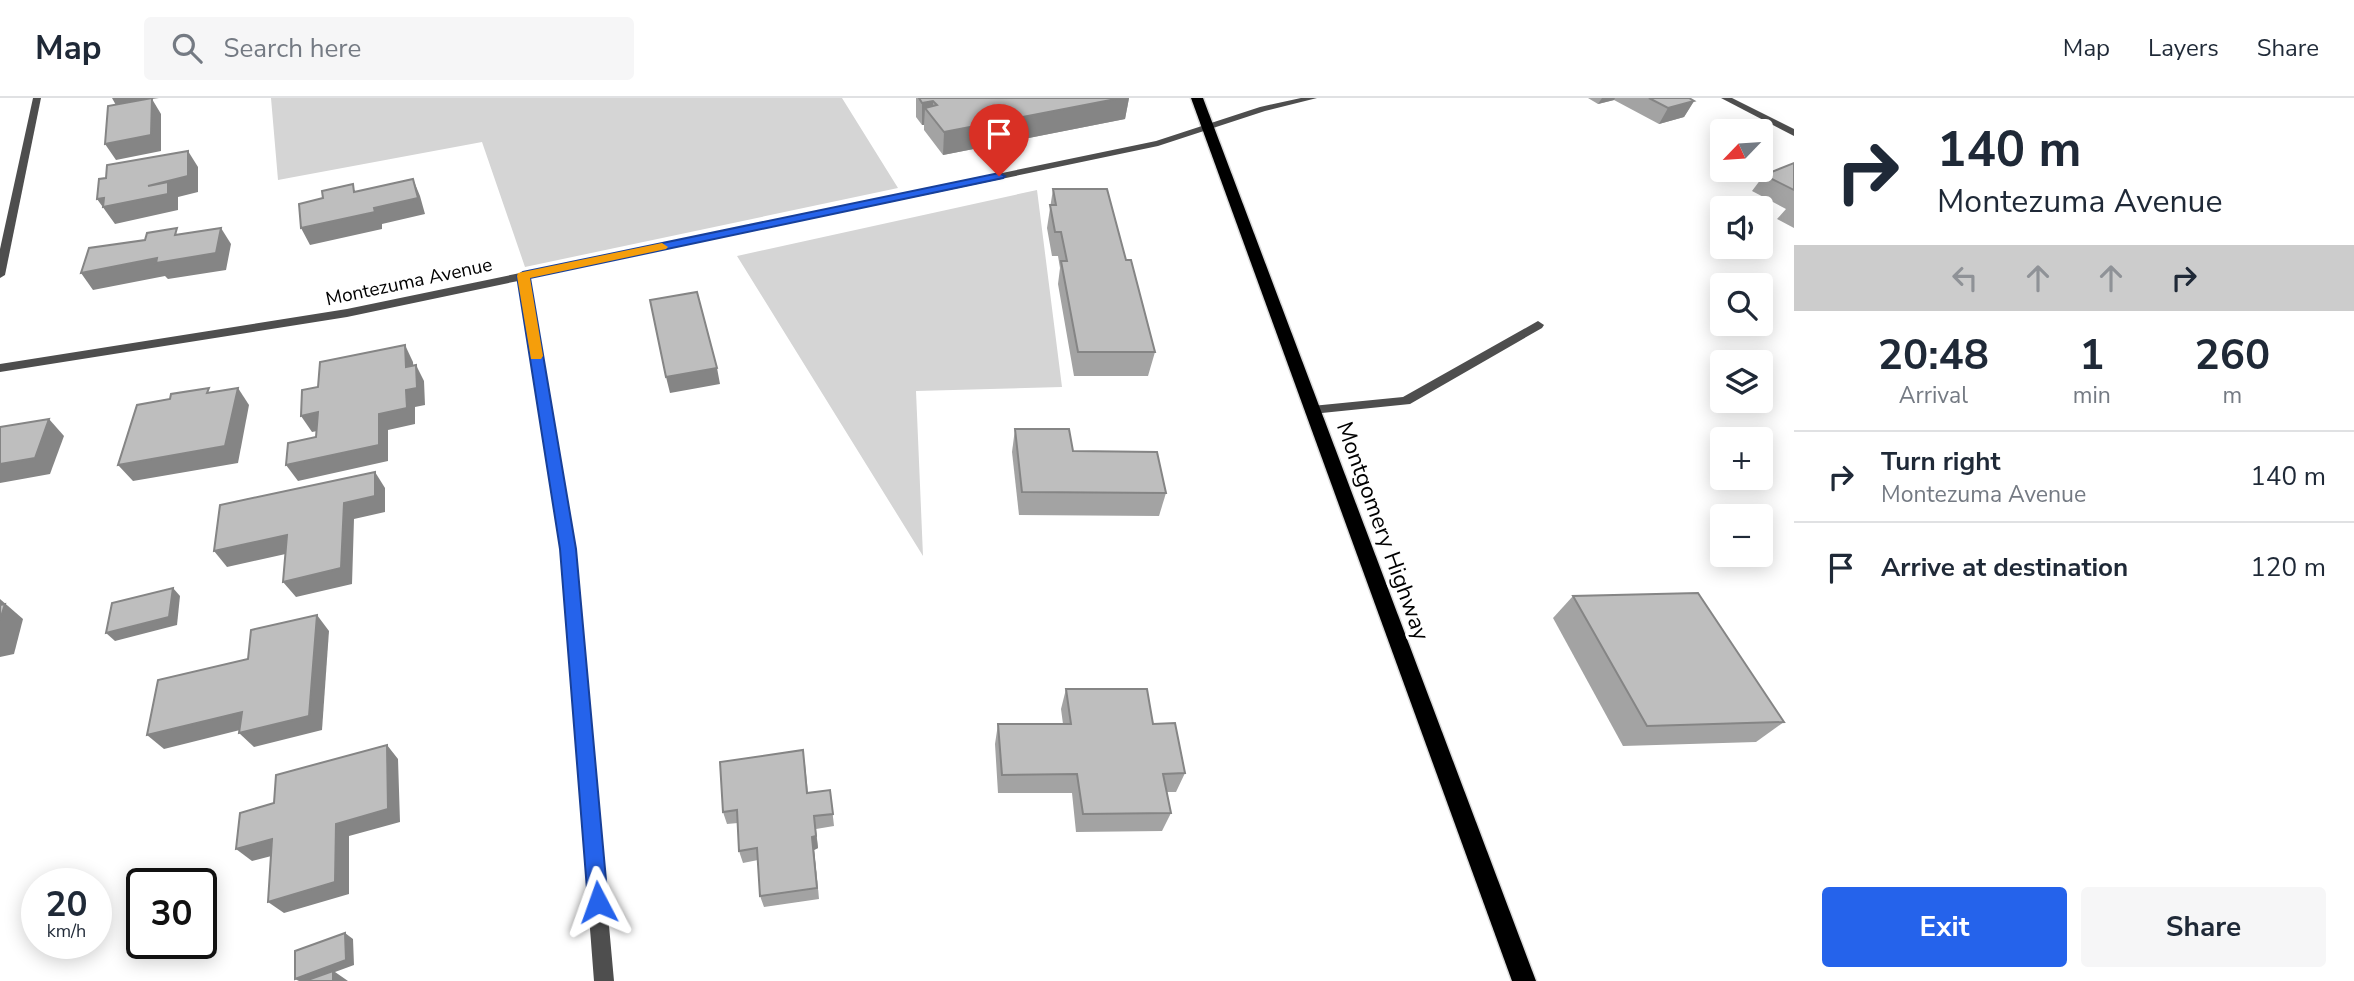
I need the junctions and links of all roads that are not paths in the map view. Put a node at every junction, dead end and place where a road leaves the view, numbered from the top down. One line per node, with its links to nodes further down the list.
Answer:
1 (37, 98): 7 (street)
2 (1197, 98): 5 (main road, Montgomery Highway)
3 (1313, 98): 5 (street, Montezuma Avenue)
4 (1725, 98): 6 (street)
5 (1207, 127): 8 (street, Montezuma Avenue); 11 (main road, Montgomery Highway)
6 (1794, 133)
7 (0, 275)
8 (523, 276): 10 (street, Montezuma Avenue); 12 (street)
9 (1538, 325): 11 (street)
10 (0, 368)
11 (1312, 410): 13 (main road, Montgomery Highway)
12 (604, 981)
13 (1524, 981)

